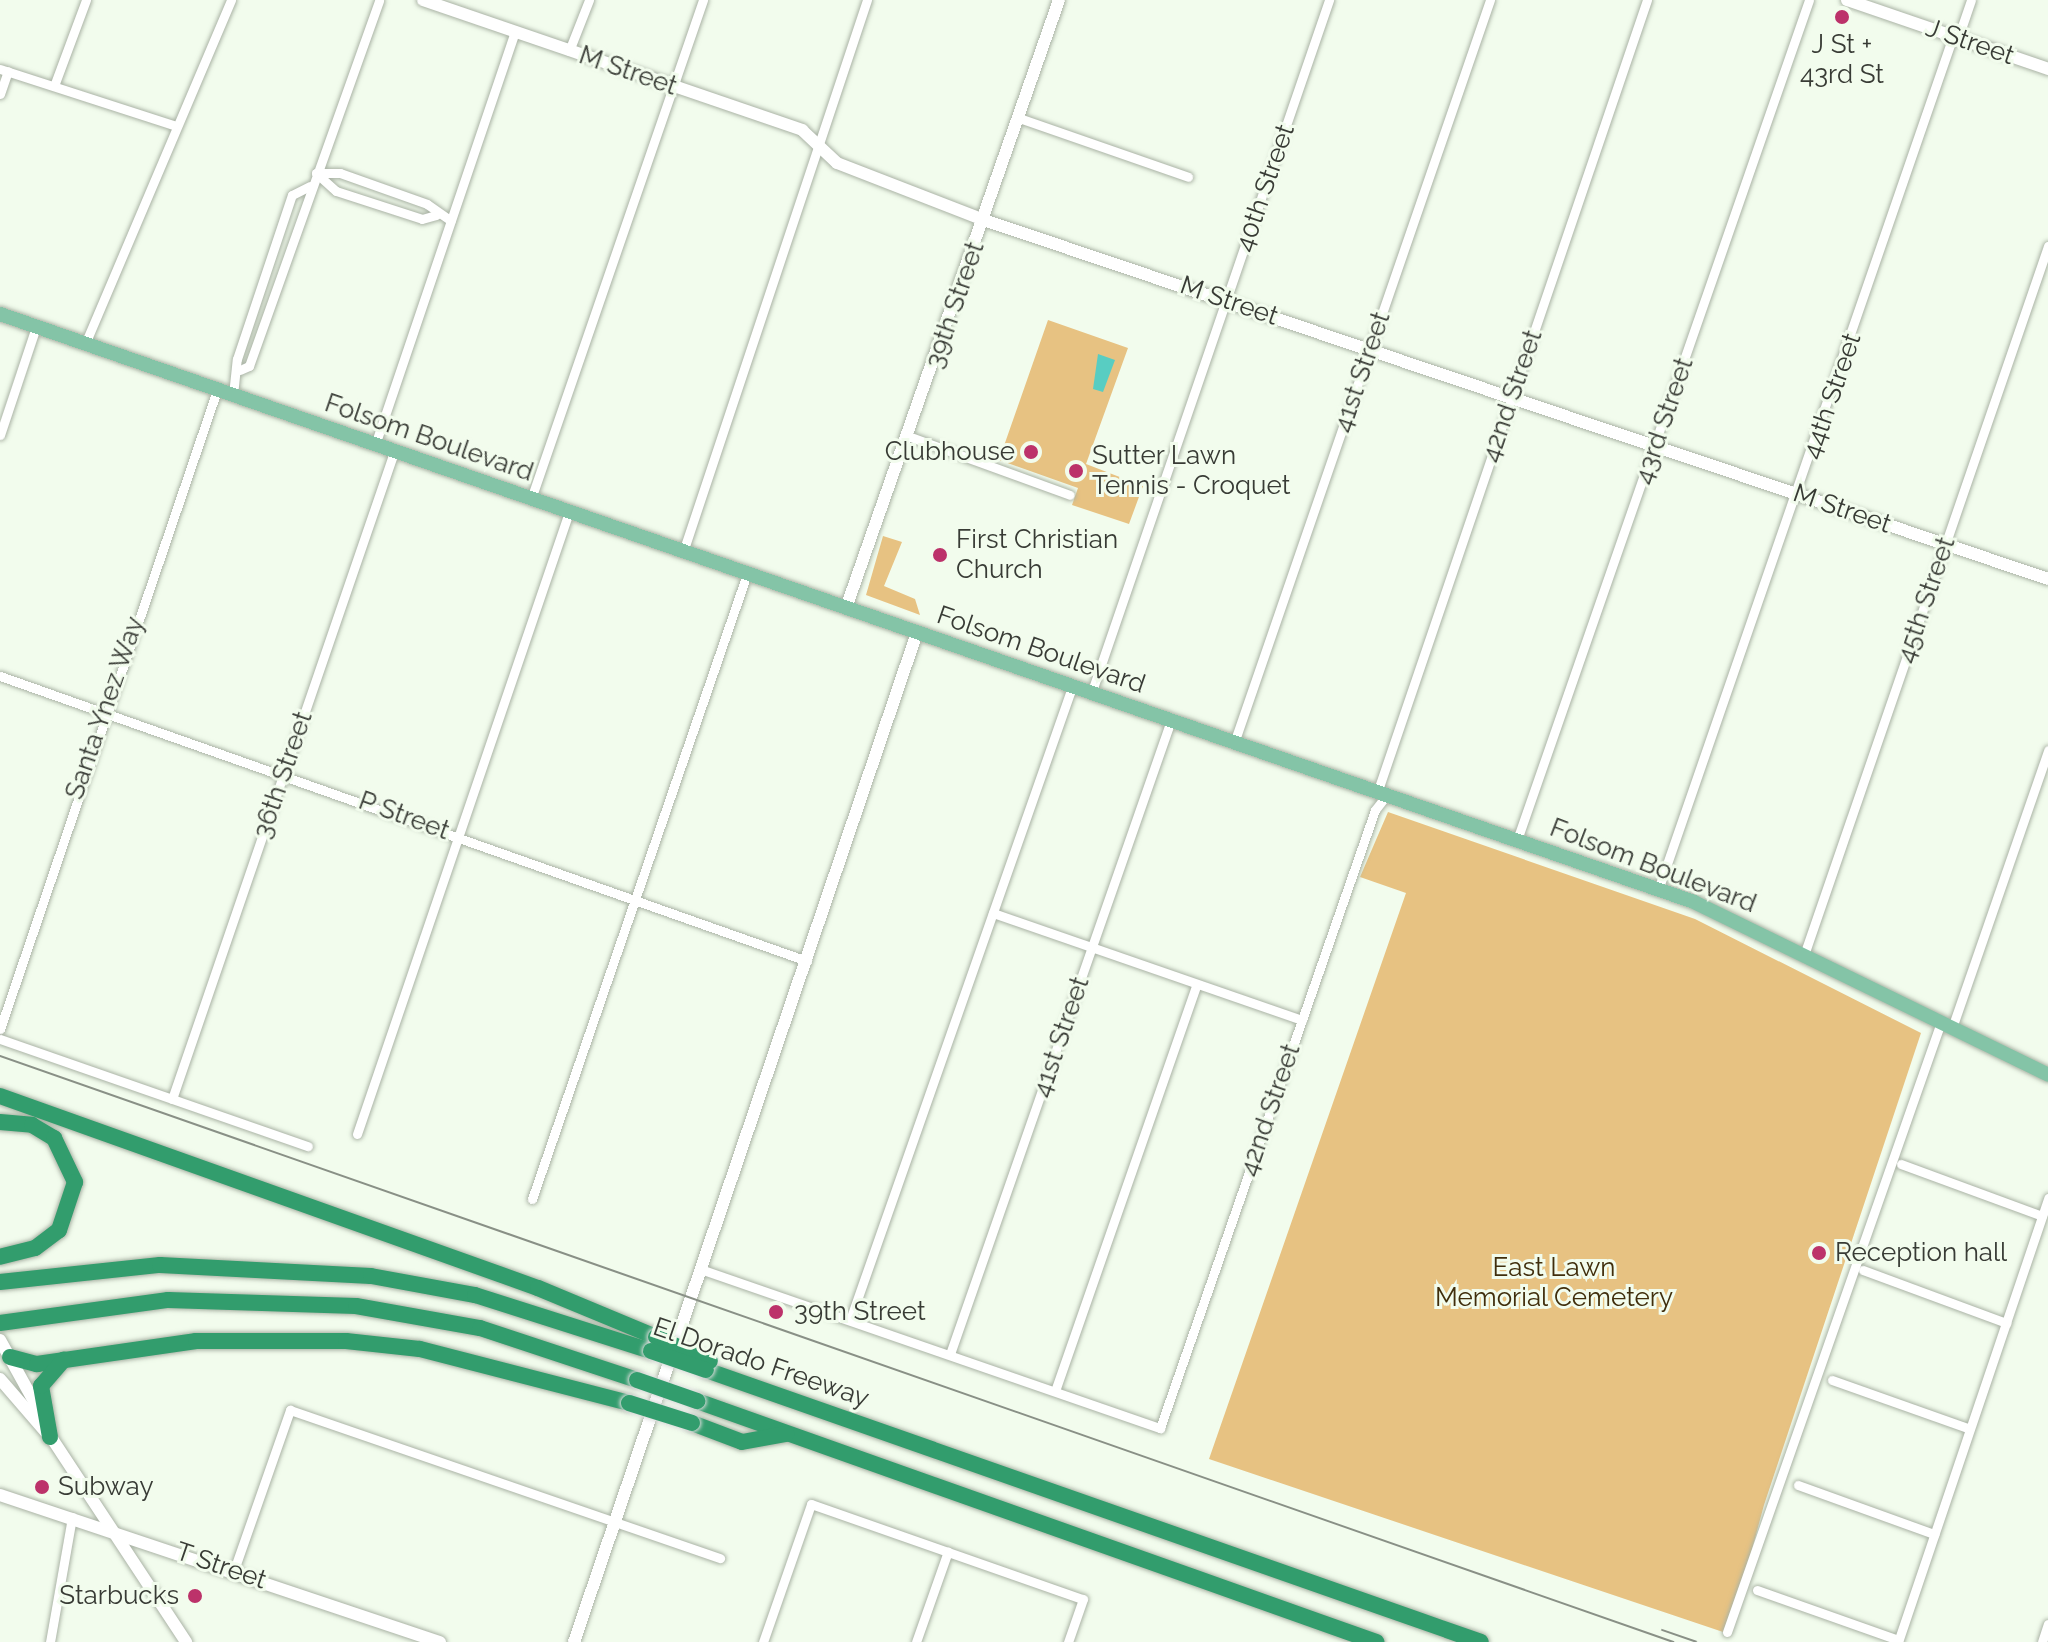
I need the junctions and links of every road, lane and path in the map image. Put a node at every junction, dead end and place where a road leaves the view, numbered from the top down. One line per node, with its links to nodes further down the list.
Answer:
1 (86, 0): 20 (street)
2 (231, 0): 24 (street)
3 (379, 0): 26 (street)
4 (423, 0): 15 (street, M Street)
5 (589, 0): 17 (street)
6 (703, 0): 21 (street)
7 (867, 0): 25 (street)
8 (1059, 0): 23 (street, 39th Street)
9 (1329, 0): 33 (street, 40th Street)
10 (1490, 0): 39 (street, 41st Street)
11 (1647, 0): 43 (street, 42nd Street)
12 (1809, 0): 47 (street, 43rd Street)
13 (1971, 0): 16 (street, 44th Street)
14 (1853, 1): 16 (street, J Street)
15 (515, 32): 17 (street, M Street); 31 (street)
16 (1956, 37): 18 (street, J Street); 49 (street, 44th Street)
17 (569, 51): 21 (street, M Street)
18 (2048, 69)
19 (4, 70): 20 (street); 22 (street)
20 (54, 86): 24 (street)
21 (673, 87): 25 (street, M Street); 51 (street)
22 (0, 94)
23 (1019, 118): 27 (street); 30 (street, 39th Street)
24 (173, 125): 38 (street)
25 (818, 148): 30 (street, M Street); 54 (street)
26 (316, 173): 28 (street); 29 (street); 29 (street)
27 (1188, 177)
28 (310, 186): 34 (street); 35 (street)
29 (436, 215): 31 (street)
30 (984, 220): 33 (street, M Street); 45 (street, 39th Street)
31 (451, 221): 46 (street)
32 (2048, 246): 53 (street, 45th Street)
33 (1226, 300): 39 (street, M Street); 61 (street, 40th Street)
34 (254, 303): 35 (street); 40 (street)
35 (267, 308): 40 (street)
36 (0, 314): 37 (main road, Folsom Boulevard)
37 (36, 327): 38 (main road, Folsom Boulevard); 44 (street)
38 (85, 344): 41 (main road, Folsom Boulevard)
39 (1370, 349): 43 (street, M Street); 64 (street, 41st Street)
40 (240, 370): 42 (street)
41 (217, 390): 42 (main road, Folsom Boulevard); 62 (street, Santa Ynez Way)
42 (233, 395): 46 (main road, Folsom Boulevard)
43 (1512, 397): 47 (street, M Street); 67 (street, 42nd Street)
44 (0, 435)
45 (908, 436): 50 (street); 57 (street, 39th Street)
46 (375, 445): 48 (main road, Folsom Boulevard)
47 (1656, 446): 49 (street, M Street); 69 (street, 43rd Street)
48 (394, 452): 51 (main road, Folsom Boulevard); 66 (street, 36th Street)
49 (1799, 494): 53 (street, M Street); 70 (street, 44th Street)
50 (1070, 495)
51 (531, 499): 52 (main road, Folsom Boulevard)
52 (569, 512): 54 (main road, Folsom Boulevard); 68 (street)
53 (1946, 544): 56 (street, M Street); 74 (street, 45th Street)
54 (683, 552): 55 (main road, Folsom Boulevard)
55 (747, 574): 57 (main road, Folsom Boulevard); 71 (street)
56 (2048, 579)
57 (846, 608): 58 (main road, Folsom Boulevard)
58 (917, 633): 60 (main road, Folsom Boulevard); 75 (street)
59 (0, 676): 62 (street, P Street)
60 (1072, 687): 61 (main road, Folsom Boulevard); 72 (street)
61 (1091, 694): 63 (main road, Folsom Boulevard)
62 (103, 712): 66 (street, P Street); 79 (street, Santa Ynez Way)
63 (1171, 720): 64 (main road, Folsom Boulevard); 73 (street, 41st Street)
64 (1234, 743): 67 (main road, Folsom Boulevard)
65 (2048, 750): 78 (street)
66 (284, 774): 68 (street, P Street); 83 (street, 36th Street)
67 (1382, 794): 69 (main road, Folsom Boulevard); 77 (street, 42nd Street)
68 (459, 836): 71 (street, P Street); 85 (street)
69 (1517, 840): 70 (main road, Folsom Boulevard)
70 (1658, 890): 74 (main road, Folsom Boulevard)
71 (635, 898): 75 (street, P Street); 89 (street)
72 (993, 913): 73 (street); 95 (street)
73 (1093, 947): 76 (street); 100 (street, 41st Street)
74 (1804, 955): 78 (main road, Folsom Boulevard)
75 (807, 961): 92 (street)
76 (1197, 984): 77 (street); 105 (street)
77 (1302, 1020): 105 (street, 42nd Street)
78 (1946, 1025): 81 (main road, Folsom Boulevard); 120 (street)
79 (0, 1029)
80 (0, 1039): 83 (street)
81 (2048, 1075)
82 (0, 1096): 99 (highway)
83 (172, 1099): 86 (street)
84 (0, 1122): 91 (highway)
85 (357, 1134)
86 (308, 1146)
87 (1901, 1164): 90 (street)
88 (2048, 1198): 90 (street)
89 (532, 1199)
90 (2042, 1216): 97 (street)
91 (0, 1257)
92 (703, 1270): 95 (street); 112 (street)
93 (1863, 1270): 97 (street)
94 (0, 1282): 99 (highway, El Dorado Freeway)
95 (850, 1320): 100 (street)
96 (0, 1323): 107 (highway, bridge)
97 (2006, 1323): 106 (street)
98 (0, 1340): 101 (street)
99 (654, 1344): 130 (highway, El Dorado Freeway, bridge)
100 (950, 1354): 105 (street)
101 (5, 1356): 102 (highway); 108 (street)
102 (66, 1358): 107 (highway, bridge); 108 (highway)
103 (0, 1379): 108 (street)
104 (1832, 1380): 106 (street)
105 (1055, 1391)
106 (1970, 1429): 114 (street)
107 (790, 1434): 129 (highway)
108 (50, 1437): 113 (street)
109 (1798, 1485): 114 (street)
110 (0, 1495): 111 (street, T Street)
111 (72, 1517): 113 (street, T Street); 122 (street)
112 (616, 1522): 116 (street); 117 (street); 125 (street)
113 (108, 1526): 117 (street, T Street); 123 (street)
114 (1934, 1534): 121 (street)
115 (948, 1551): 126 (street); 127 (street); 128 (street)
116 (720, 1558)
117 (234, 1570): 124 (street, T Street)
118 (1757, 1590): 121 (street)
119 (2048, 1624): 131 (street)
120 (1727, 1632)
121 (1898, 1641)
122 (50, 1642)
123 (186, 1642)
124 (440, 1642)
125 (574, 1642)
126 (763, 1642)
127 (916, 1642)
128 (1068, 1642)
129 (1376, 1642)
130 (1481, 1642)
131 (2042, 1642)

